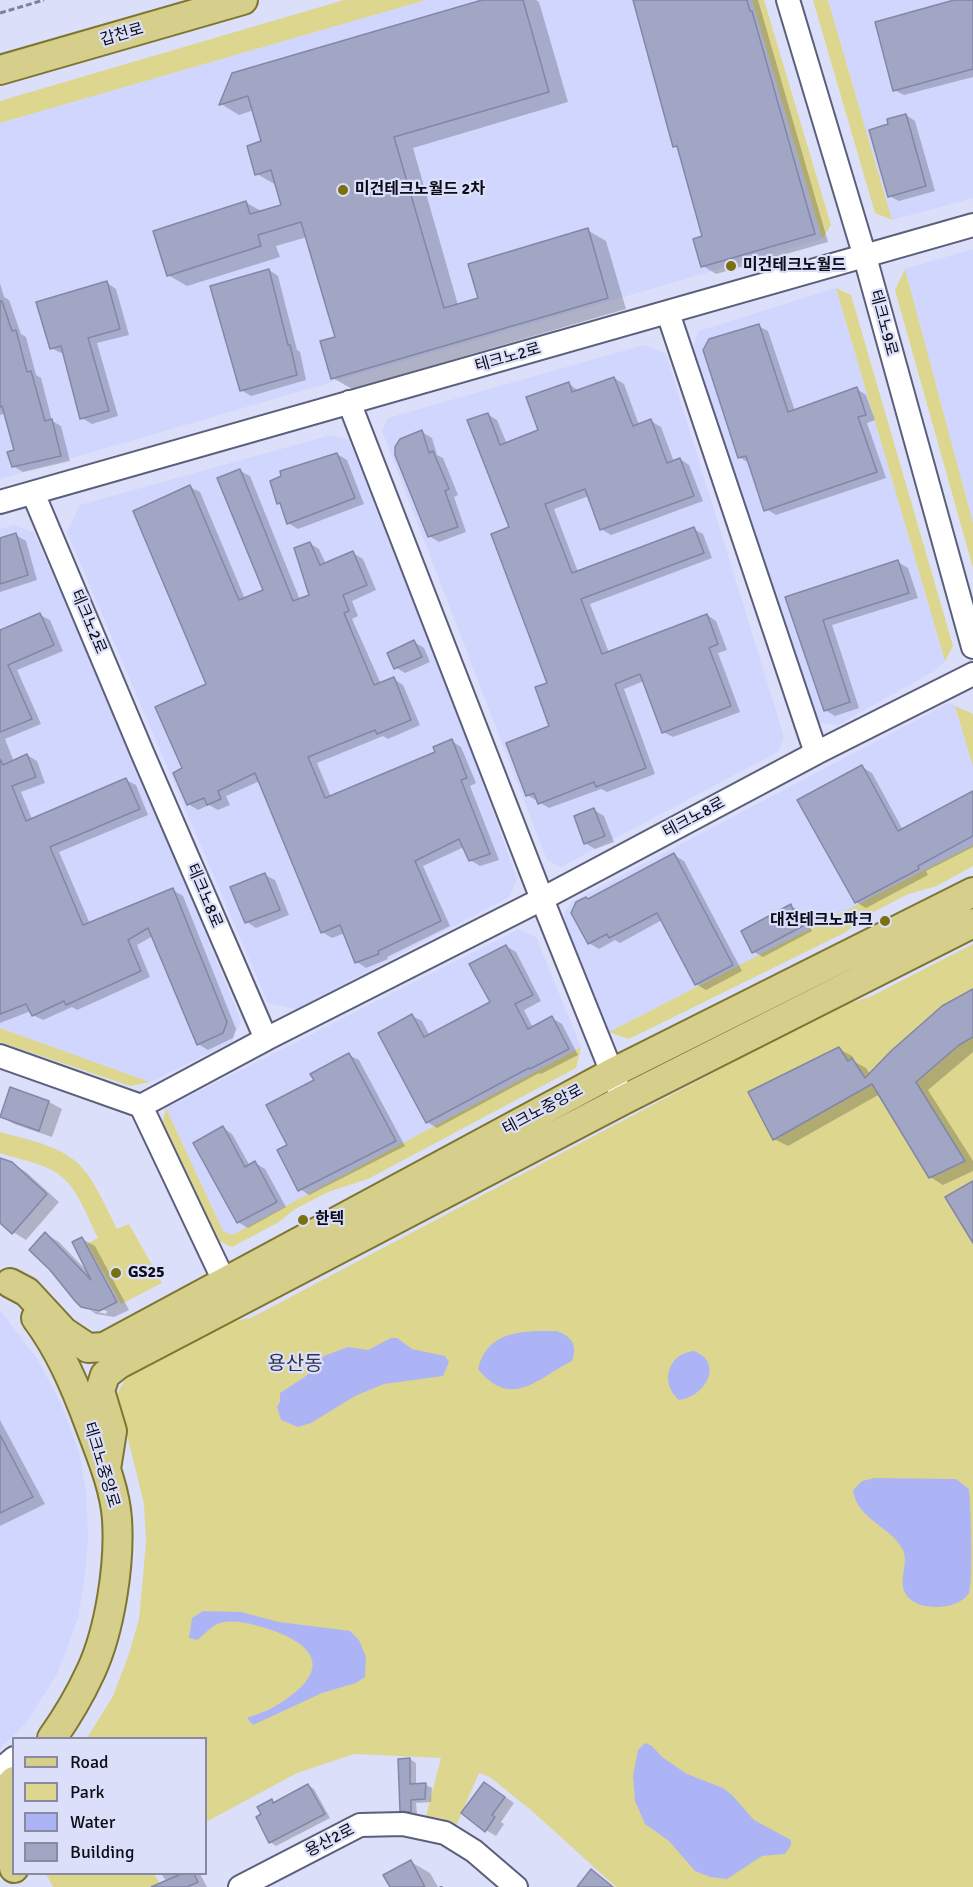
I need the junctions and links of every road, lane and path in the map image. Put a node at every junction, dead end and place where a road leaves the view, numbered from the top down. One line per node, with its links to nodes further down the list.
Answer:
1 (44, 0): 4 (path)
2 (243, 0): 5 (main road, 갑천로)
3 (788, 0): 7 (street, 테크노9로)
4 (0, 13)
5 (0, 70)
6 (973, 225): 7 (street, 테크노2로)
7 (865, 257): 8 (street, 테크노2로); 12 (street, 테크노9로)
8 (668, 313): 9 (street, 테크노2로); 15 (street)
9 (349, 402): 10 (street, 테크노2로); 17 (street)
10 (33, 493): 11 (street, 테크노2로); 14 (street, 테크노2로)
11 (0, 502)
12 (973, 647)
13 (973, 674): 15 (street, 테크노8로)
14 (142, 752): 19 (street, 테크노8로)
15 (816, 753): 17 (street, 테크노8로)
16 (973, 892): 21 (main road, 테크노중앙로)
17 (542, 899): 19 (street, 테크노8로); 21 (street)
18 (973, 923): 22 (main road, 테크노중앙로)
19 (266, 1039): 23 (street, 테크노8로)
20 (0, 1056): 23 (street)
21 (612, 1073): 22 (street); 25 (main road, 테크노중앙로)
22 (623, 1100): 26 (main road, 테크노중앙로)
23 (141, 1106): 25 (street)
24 (5, 1279): 26 (main road); 27 (main road, 테크노중앙로)
25 (225, 1282): 26 (main road, 테크노중앙로)
26 (123, 1349): 27 (main road)
27 (106, 1469): 28 (main road, 테크노중앙로)
28 (53, 1737)
29 (12, 1760): 30 (street)
30 (0, 1770)
31 (12, 1783): 32 (main road)
32 (0, 1795)
33 (12, 1815): 34 (main road)
34 (12, 1874)
35 (240, 1887): 36 (street, 용산2로)
36 (516, 1887)

